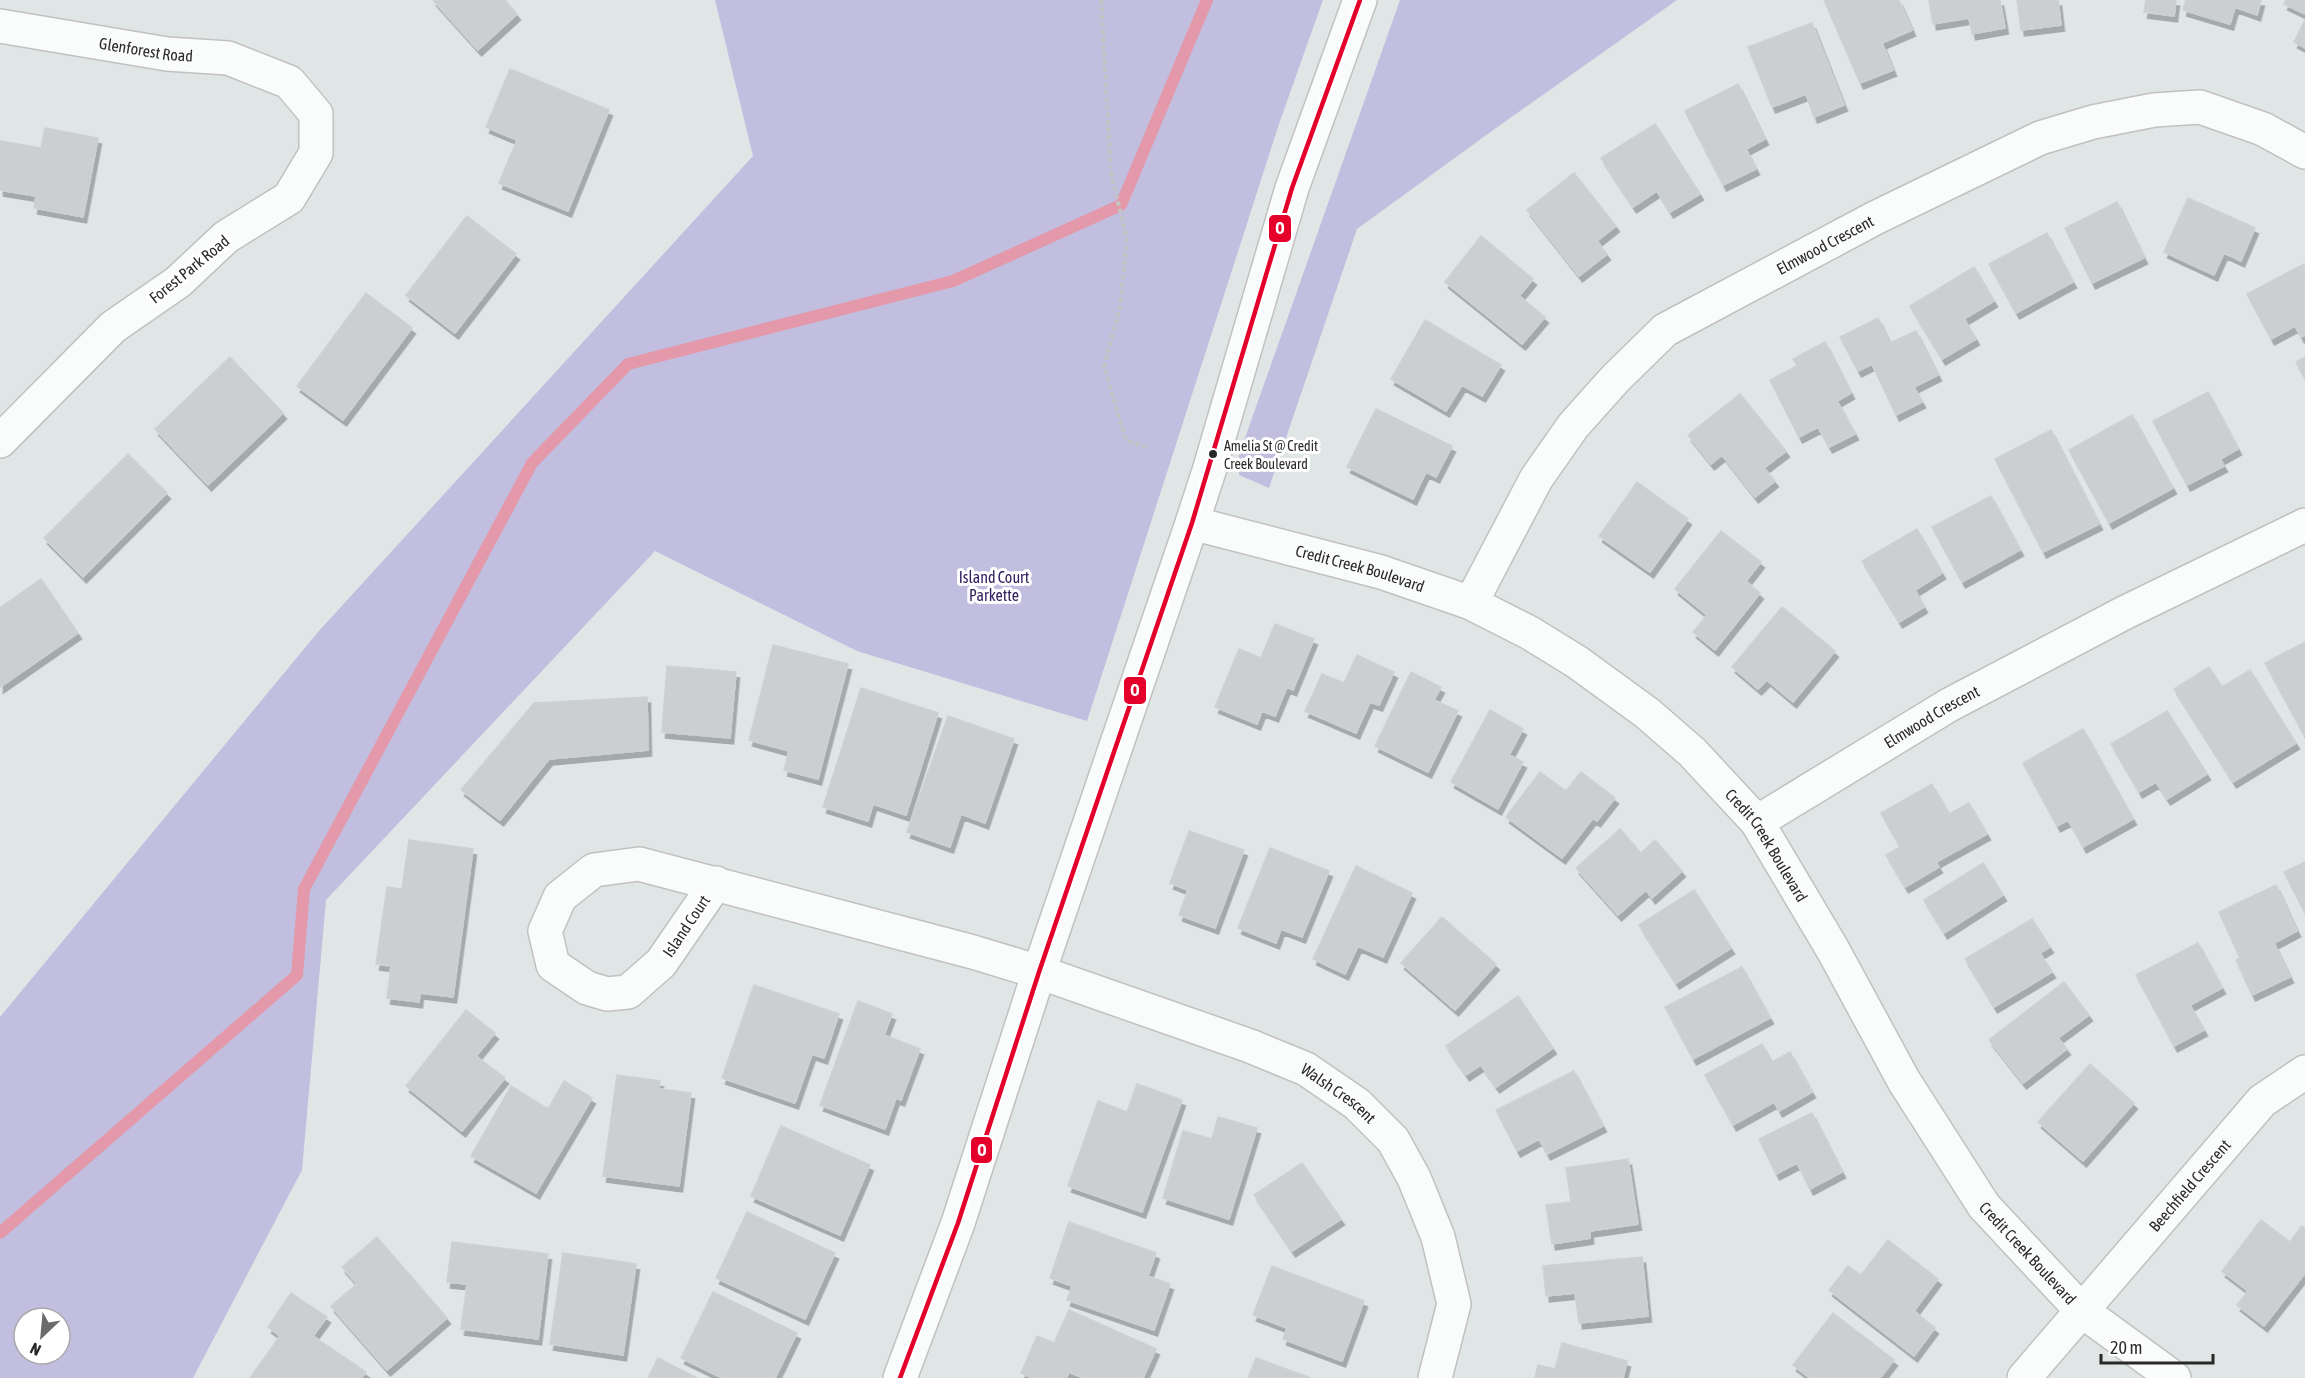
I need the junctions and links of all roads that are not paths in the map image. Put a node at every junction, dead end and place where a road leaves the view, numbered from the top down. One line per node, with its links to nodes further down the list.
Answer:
1 (1360, 0): 6 (street)
2 (0, 26): 3 (street, Glenforest Road)
3 (289, 81): 5 (street, Forest Park Road)
4 (2305, 152): 8 (street, Elmwood Crescent)
5 (0, 441)
6 (1192, 523): 8 (street, Credit Creek Boulevard); 11 (street)
7 (2305, 525): 9 (street, Elmwood Crescent)
8 (1471, 603): 9 (street, Credit Creek Boulevard)
9 (1757, 822): 13 (street, Credit Creek Boulevard)
10 (716, 883): 10 (street, Island Court); 11 (street, Island Court)
11 (1039, 972): 14 (street); 15 (street, Walsh Crescent)
12 (2305, 1072): 13 (street, Beechfield Crescent)
13 (2082, 1311): 16 (street, Beechfield Crescent); 17 (street, Credit Creek Boulevard)
14 (900, 1378)
15 (1435, 1378)
16 (2024, 1378)
17 (2174, 1378)

